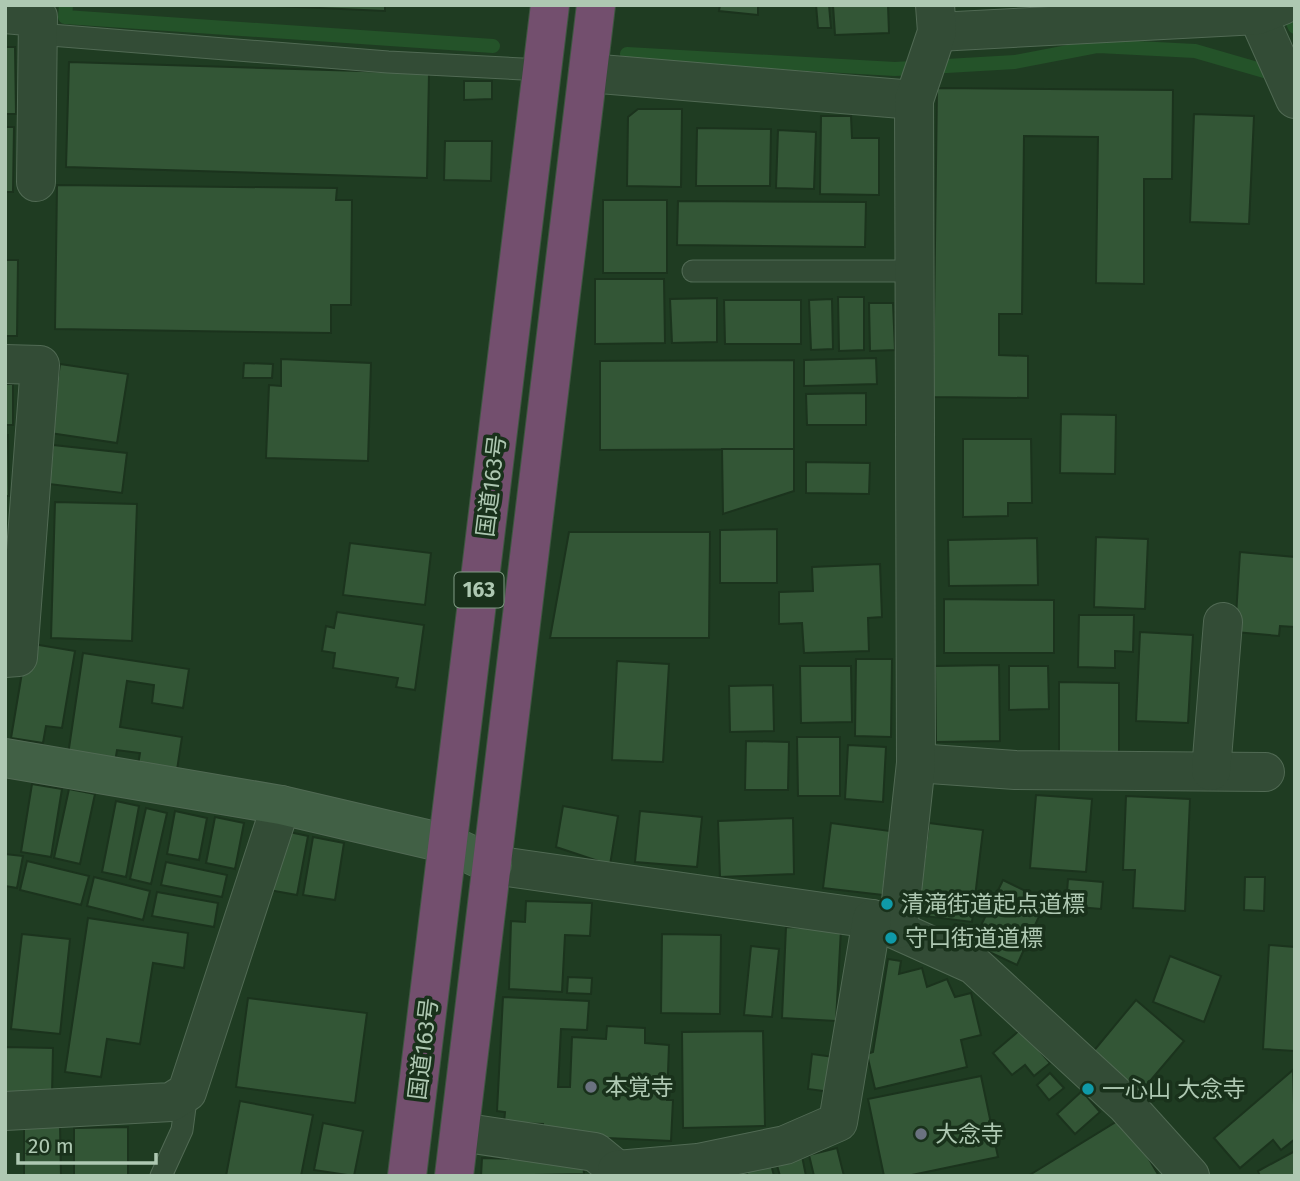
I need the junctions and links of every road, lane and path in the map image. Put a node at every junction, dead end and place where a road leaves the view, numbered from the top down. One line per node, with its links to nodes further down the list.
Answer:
1 (550, 5): 7 (highway, 国道163号 / 163)
2 (596, 5): 8 (highway, 国道163号 / 163)
3 (1265, 9): 5 (street); 9 (street)
4 (5, 13): 6 (street)
5 (936, 19): 10 (street)
6 (38, 34): 7 (lane); 11 (street)
7 (542, 70): 22 (highway, 国道163号 / 163)
8 (588, 73): 10 (street); 23 (highway, 国道163号 / 163)
9 (1295, 99)
10 (914, 100): 13 (street)
11 (36, 182)
12 (693, 271): 13 (lane)
13 (916, 271): 18 (street)
14 (5, 364): 16 (street)
15 (1223, 622): 19 (street)
16 (5, 658)
17 (5, 758): 21 (street)
18 (916, 762): 19 (street); 24 (street)
19 (1211, 771): 20 (street)
20 (1265, 772)
21 (281, 805): 22 (street); 25 (street)
22 (448, 844): 23 (street); 30 (highway, 国道163号 / 163)
23 (494, 865): 24 (street); 27 (highway, 国道163号 / 163)
24 (885, 924): 28 (street); 32 (street)
25 (187, 1092): 26 (street); 29 (lane)
26 (5, 1111)
27 (460, 1132): 28 (street); 31 (highway, 国道163号 / 163)
28 (617, 1173)
29 (162, 1176)
30 (407, 1176)
31 (454, 1176)
32 (1190, 1176)

